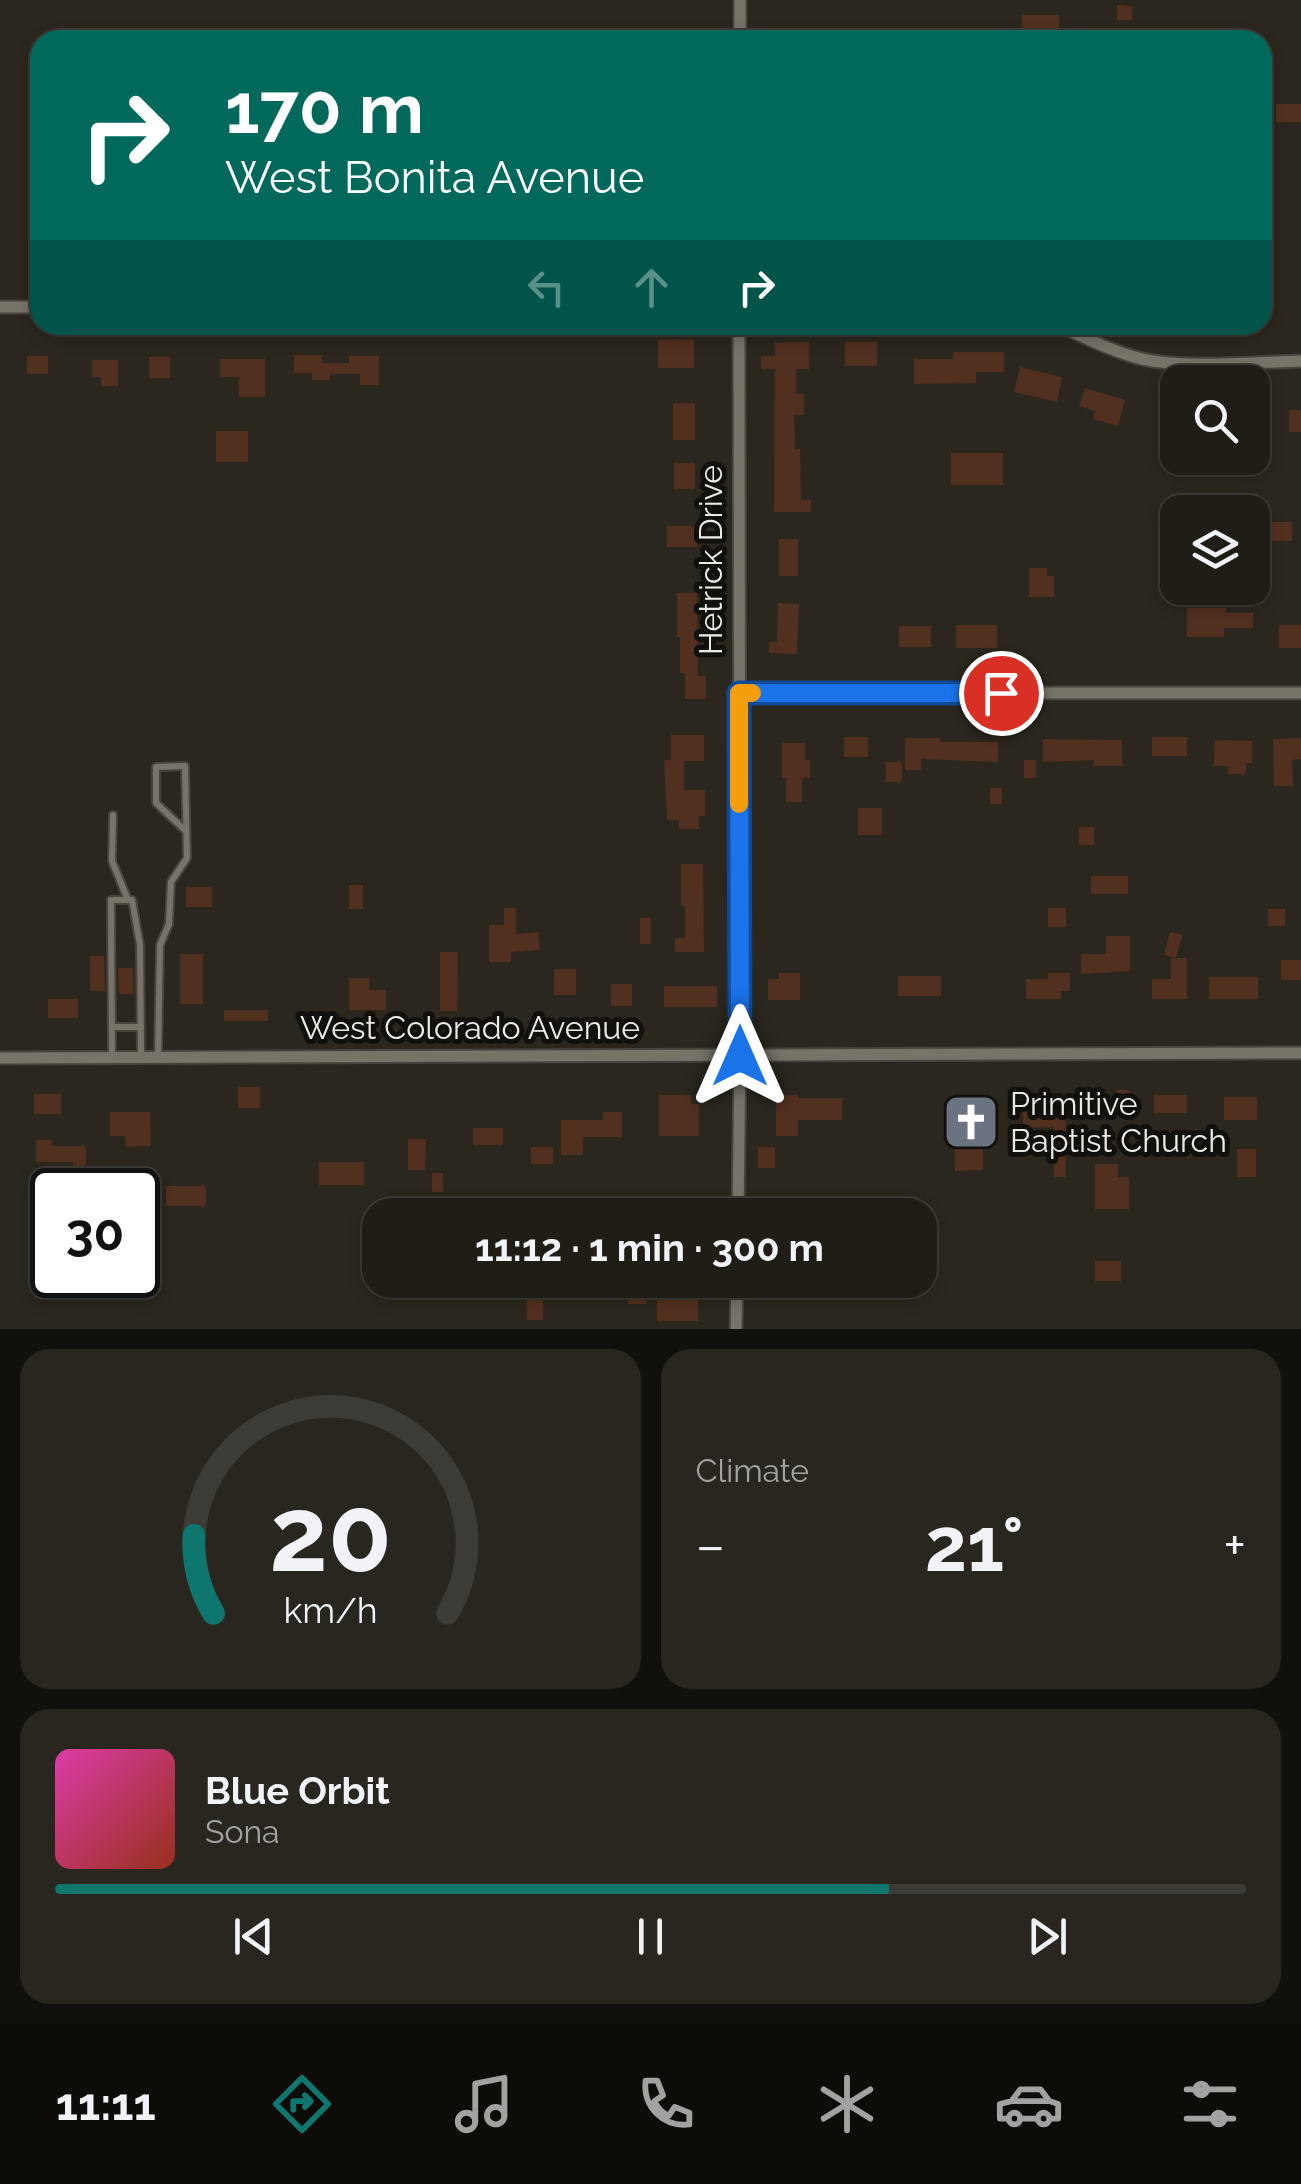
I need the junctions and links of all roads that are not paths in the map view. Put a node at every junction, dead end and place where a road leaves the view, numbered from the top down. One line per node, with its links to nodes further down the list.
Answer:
1 (740, 0): 2 (street)
2 (740, 30)
3 (0, 306): 4 (street)
4 (30, 307)
5 (738, 335): 8 (street, Hetrick Drive)
6 (1081, 335): 7 (street)
7 (1301, 361)
8 (739, 693): 9 (street); 16 (street, Hetrick Drive)
9 (1301, 693)
10 (113, 815): 12 (lane)
11 (186, 831): 11 (lane); 18 (lane)
12 (128, 900): 13 (lane); 14 (lane)
13 (112, 1027): 14 (lane); 20 (lane)
14 (141, 1027): 17 (lane)
15 (1301, 1053): 16 (street, West Colorado Avenue)
16 (740, 1056): 18 (street, West Colorado Avenue); 21 (street, Hetrick Drive)
17 (142, 1057): 18 (street, West Colorado Avenue); 20 (street, West Colorado Avenue)
18 (158, 1057)
19 (0, 1058): 20 (street, West Colorado Avenue)
20 (112, 1058)
21 (738, 1198)
22 (737, 1298): 23 (street)
23 (736, 1329)

